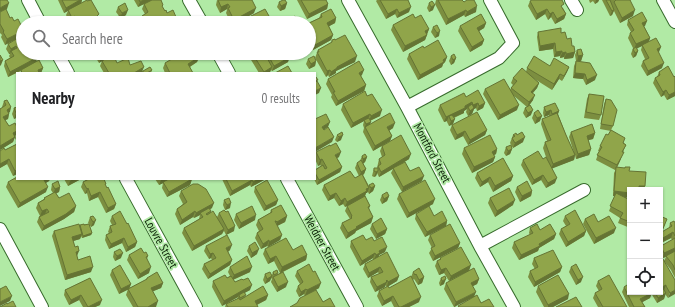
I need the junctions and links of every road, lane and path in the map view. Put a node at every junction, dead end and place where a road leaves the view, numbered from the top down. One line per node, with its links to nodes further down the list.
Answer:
1 (28, 0): 6 (street)
2 (189, 0): 7 (street)
3 (348, 0): 13 (street, Montford Street)
4 (490, 0): 13 (street)
5 (664, 0): 8 (street)
6 (36, 16)
7 (198, 16)
8 (675, 22)
9 (61, 60): 11 (street)
10 (222, 60): 12 (street)
11 (67, 72)
12 (228, 72)
13 (407, 106): 18 (street, Montford Street)
14 (127, 180): 20 (street, Louvre Street)
15 (288, 180): 21 (street, Weidner Street)
16 (584, 190): 18 (street)
17 (0, 229): 19 (street)
18 (480, 246): 22 (street, Montford Street)
19 (42, 307)
20 (196, 307)
21 (356, 307)
22 (514, 307)

